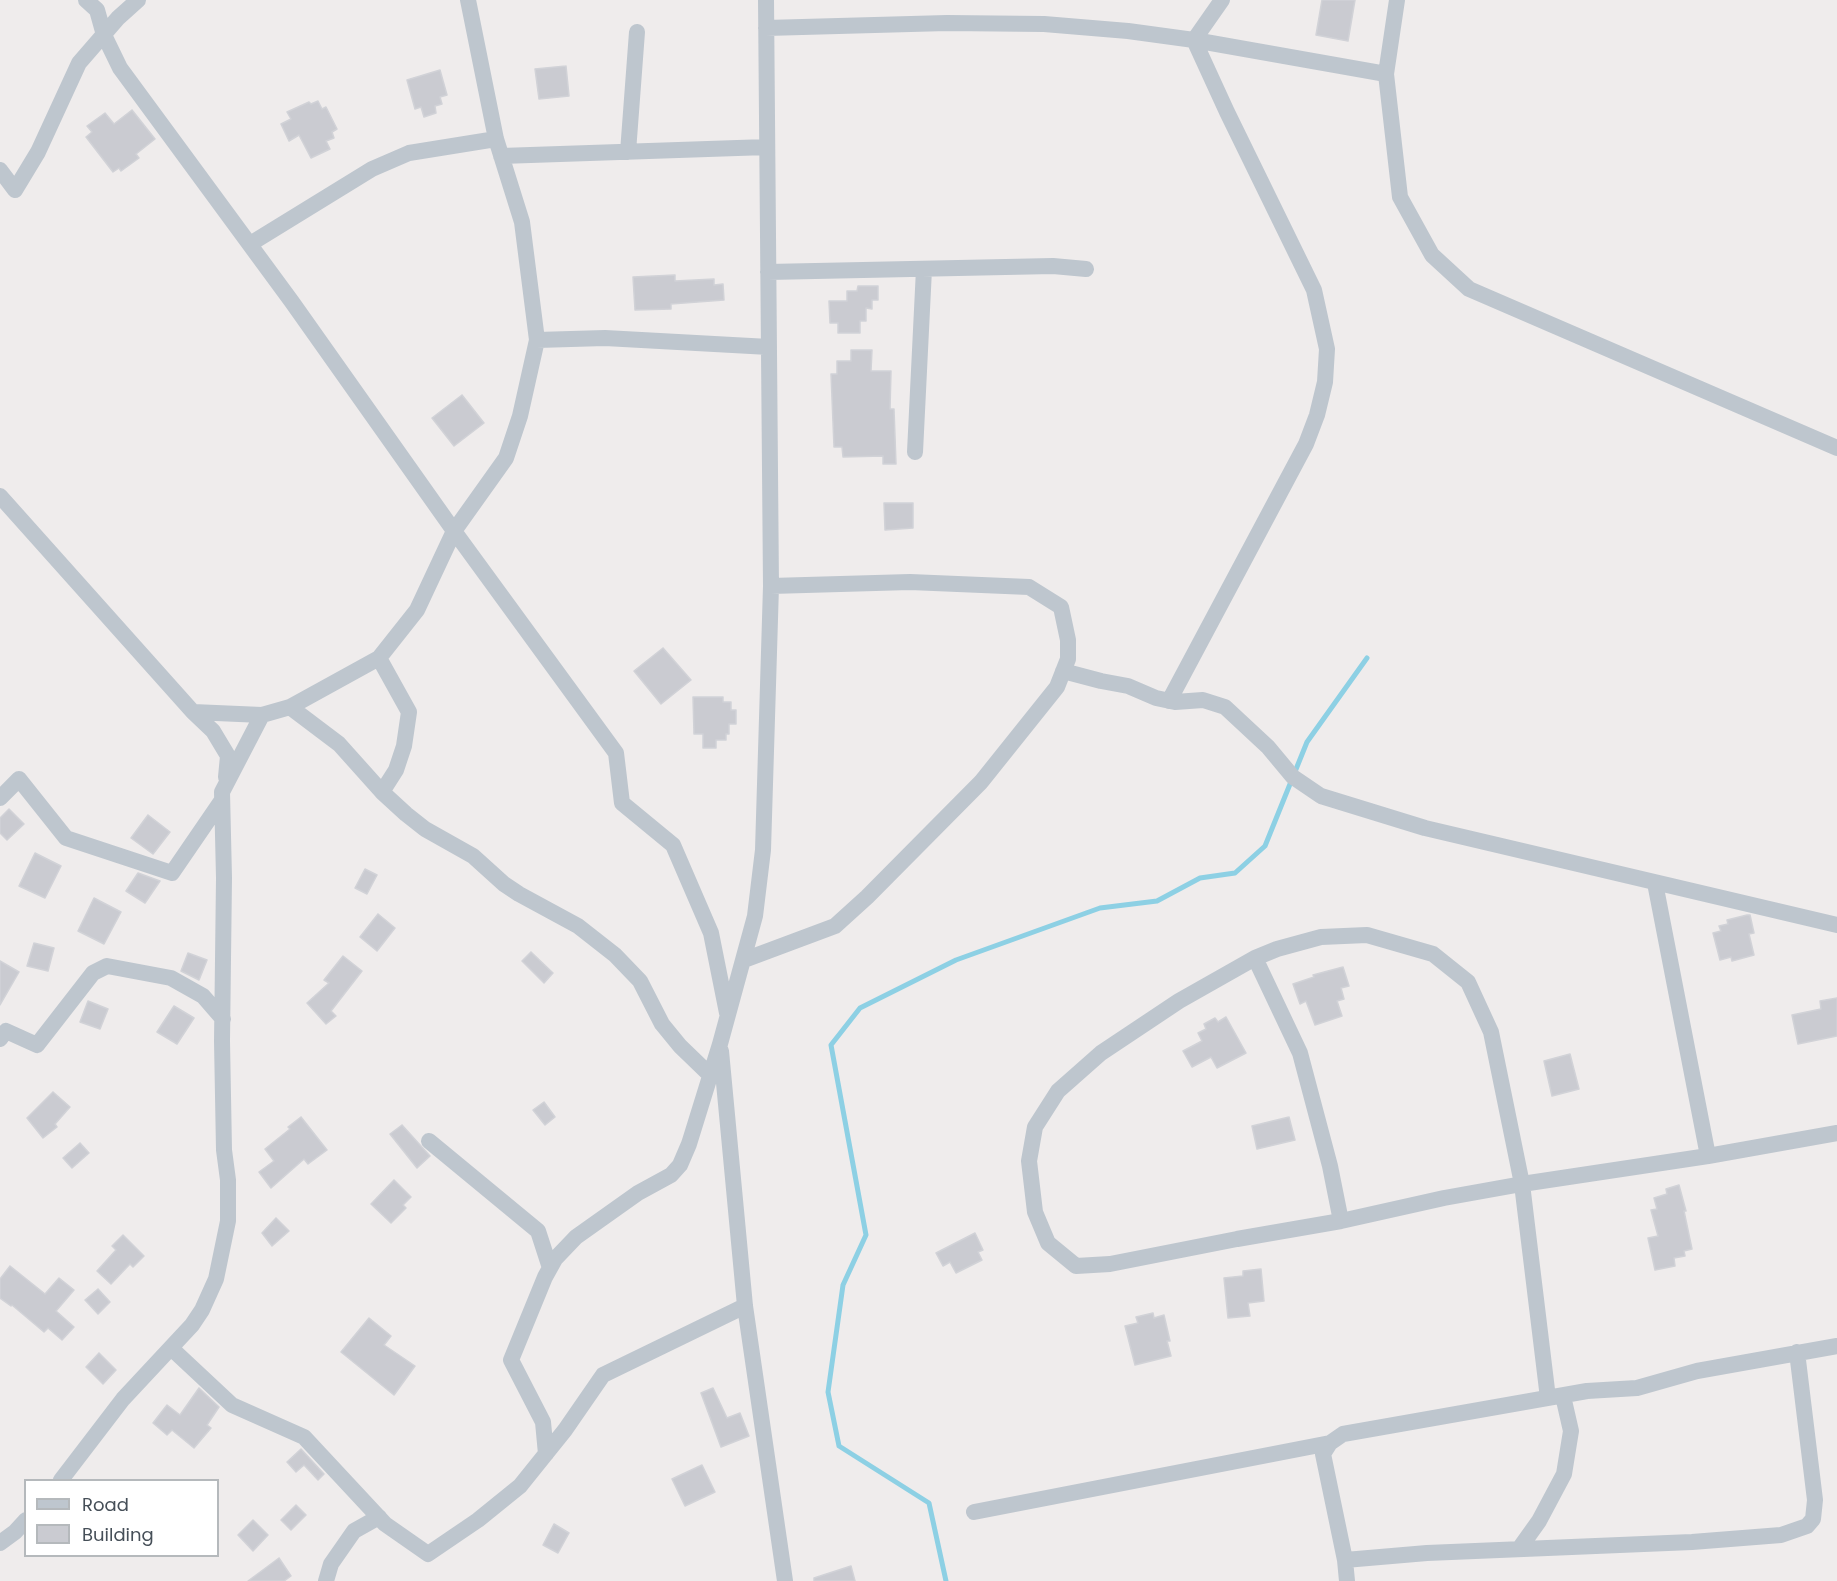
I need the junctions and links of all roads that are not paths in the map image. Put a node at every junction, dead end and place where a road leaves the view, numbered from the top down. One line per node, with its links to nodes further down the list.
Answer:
1 (86, 0): 9 (street)
2 (138, 0): 9 (street)
3 (468, 0): 12 (street)
4 (766, 0): 7 (street)
5 (1222, 0): 10 (street)
6 (1398, 0): 11 (street)
7 (766, 28): 10 (street); 13 (street)
8 (637, 32): 14 (street)
9 (104, 35): 17 (street); 18 (street)
10 (1194, 40): 11 (street); 31 (street)
11 (1386, 74): 24 (street)
12 (496, 139): 15 (street); 18 (street)
13 (767, 147): 14 (street); 21 (street)
14 (628, 152): 15 (street)
15 (501, 156): 22 (street)
16 (0, 170): 17 (street)
17 (7, 194)
18 (250, 244): 27 (street)
19 (924, 269): 20 (street); 21 (street); 25 (street)
20 (1086, 269)
21 (768, 272): 23 (street)
22 (537, 340): 23 (street); 27 (street)
23 (769, 347): 28 (street)
24 (1837, 448)
25 (915, 452)
26 (0, 496): 33 (street)
27 (454, 531): 29 (street); 42 (street)
28 (771, 586): 30 (street); 41 (street)
29 (379, 658): 32 (street); 35 (street)
30 (1063, 671): 31 (street); 41 (street)
31 (1169, 701): 38 (street)
32 (290, 707): 34 (street); 35 (street)
33 (193, 712): 34 (street); 36 (street)
34 (262, 715): 36 (street)
35 (382, 792): 46 (street)
36 (224, 793): 37 (street); 43 (street)
37 (0, 798)
38 (1655, 883): 39 (street); 49 (street)
39 (1837, 925)
40 (1255, 958): 50 (street); 51 (street); 51 (street)
41 (744, 960): 42 (street)
42 (728, 1016): 45 (street)
43 (223, 1019): 44 (street); 55 (street)
44 (0, 1039)
45 (720, 1044): 46 (street); 53 (street)
46 (710, 1075): 52 (street)
47 (1837, 1133): 49 (street)
48 (429, 1141): 52 (street)
49 (1708, 1156): 50 (street)
50 (1522, 1184): 51 (street); 57 (street)
51 (1341, 1221)
52 (550, 1268): 59 (street)
53 (745, 1306): 59 (street); 68 (street)
54 (1837, 1346): 56 (street)
55 (171, 1348): 60 (street); 62 (street)
56 (1797, 1352): 57 (street); 65 (street)
57 (1555, 1397): 58 (street); 65 (street)
58 (1330, 1443): 61 (street); 66 (street)
59 (546, 1454): 62 (street)
60 (62, 1479)
61 (974, 1512)
62 (379, 1517): 67 (street)
63 (24, 1522): 64 (street)
64 (0, 1543)
65 (1520, 1550): 66 (street)
66 (1345, 1560): 69 (street)
67 (326, 1581)
68 (785, 1581)
69 (1347, 1581)

